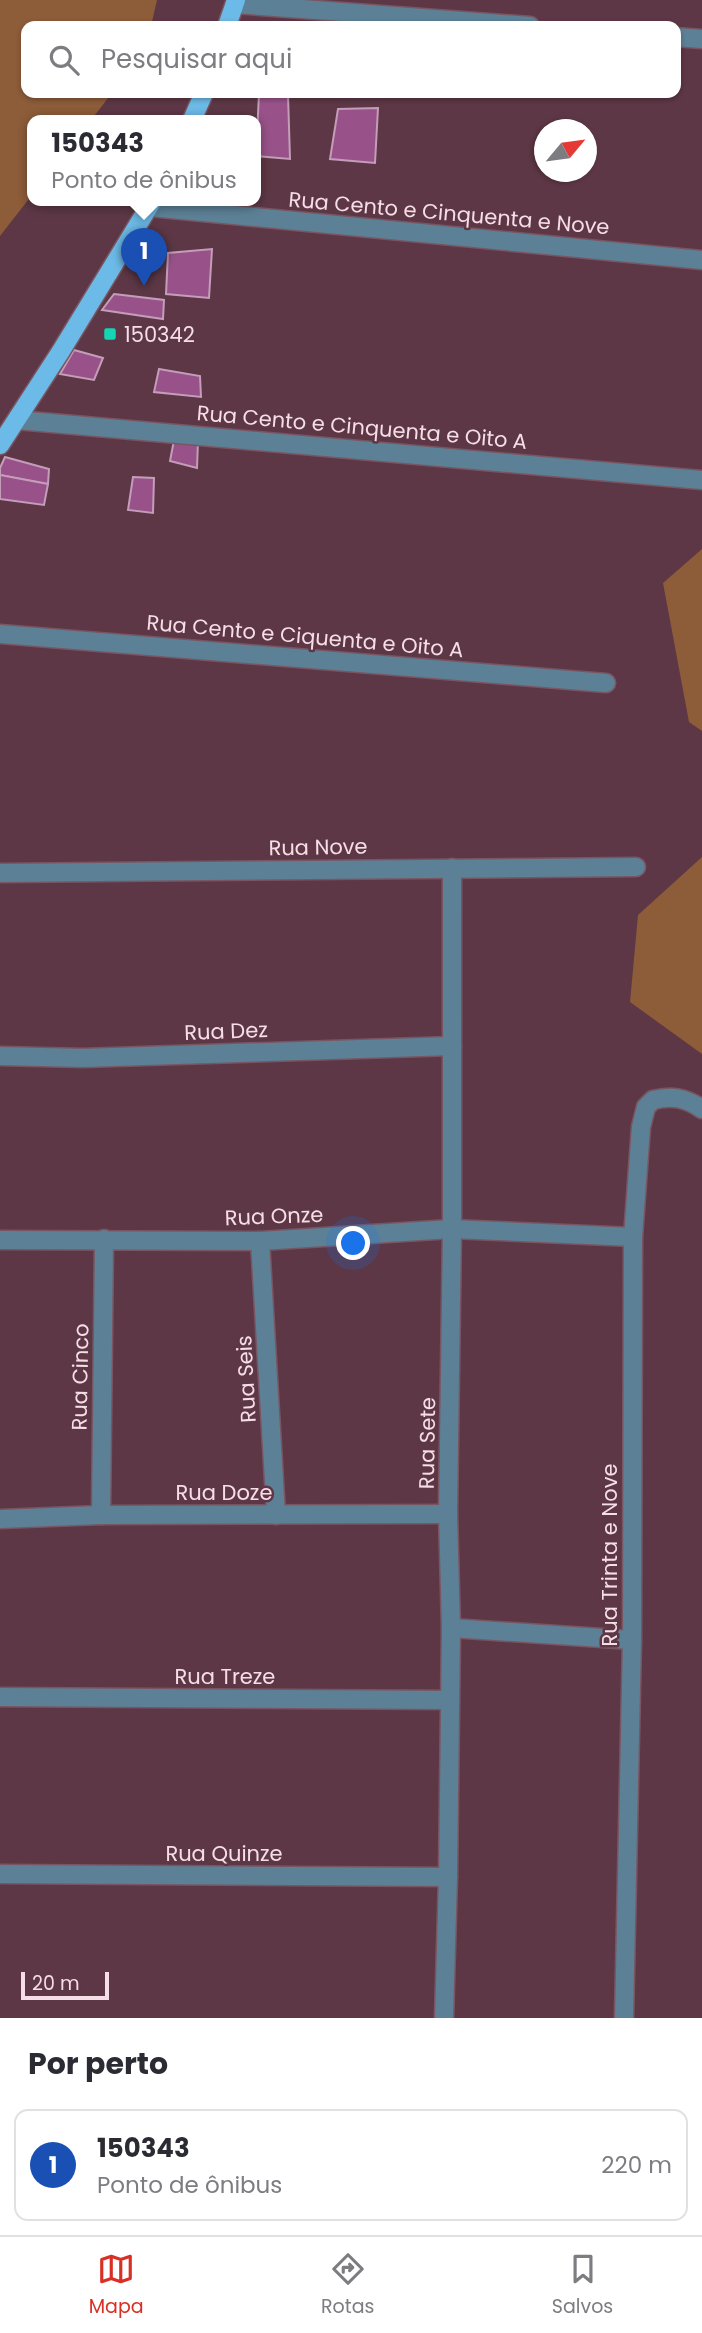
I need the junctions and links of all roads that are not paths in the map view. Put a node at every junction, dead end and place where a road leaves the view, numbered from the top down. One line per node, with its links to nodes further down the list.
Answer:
1 (235, 2): 2 (main road); 3 (street)
2 (229, 21)
3 (469, 21)
4 (681, 38): 5 (street)
5 (702, 40)
6 (202, 98): 7 (main road)
7 (194, 115)
8 (151, 206): 11 (main road)
9 (172, 206): 10 (street, Rua Cento e Cinquenta e Nove)
10 (702, 260)
11 (17, 420): 12 (main road); 13 (street, Rua Cento e Cinquenta e Oito A)
12 (0, 445)
13 (702, 480)
14 (0, 634): 15 (street, Rua Cento e Ciquenta e Oito A)
15 (606, 683)
16 (636, 867): 17 (street, Rua Nove)
17 (452, 868): 18 (street, Rua Nove); 19 (street, Rua Sete)
18 (0, 873)
19 (453, 1046): 20 (street, Rua Dez); 22 (street, Rua Sete)
20 (0, 1056)
21 (702, 1109): 23 (street, Rua Trinta e Nove)
22 (452, 1229): 23 (street, Rua Onze); 26 (street, Rua Onze); 27 (street, Rua Sete)
23 (633, 1237): 32 (street, Rua Trinta e Nove)
24 (104, 1239): 25 (street, Rua Onze); 26 (street, Rua Onze); 28 (street, Rua Cinco)
25 (0, 1240)
26 (260, 1241): 29 (street, Rua Seis)
27 (449, 1514): 29 (street, Rua Doze); 31 (street, Rua Sete)
28 (102, 1515): 29 (street, Rua Doze); 30 (street, Rua Doze)
29 (276, 1515)
30 (0, 1519)
31 (451, 1628): 32 (street); 34 (street, Rua Sete)
32 (632, 1640): 38 (street, Rua Trinta e Nove)
33 (0, 1697): 34 (street, Rua Treze)
34 (449, 1700): 36 (street, Rua Sete)
35 (0, 1874): 36 (street, Rua Quinze)
36 (448, 1877): 37 (street, Rua Sete)
37 (444, 2018)
38 (624, 2018)

